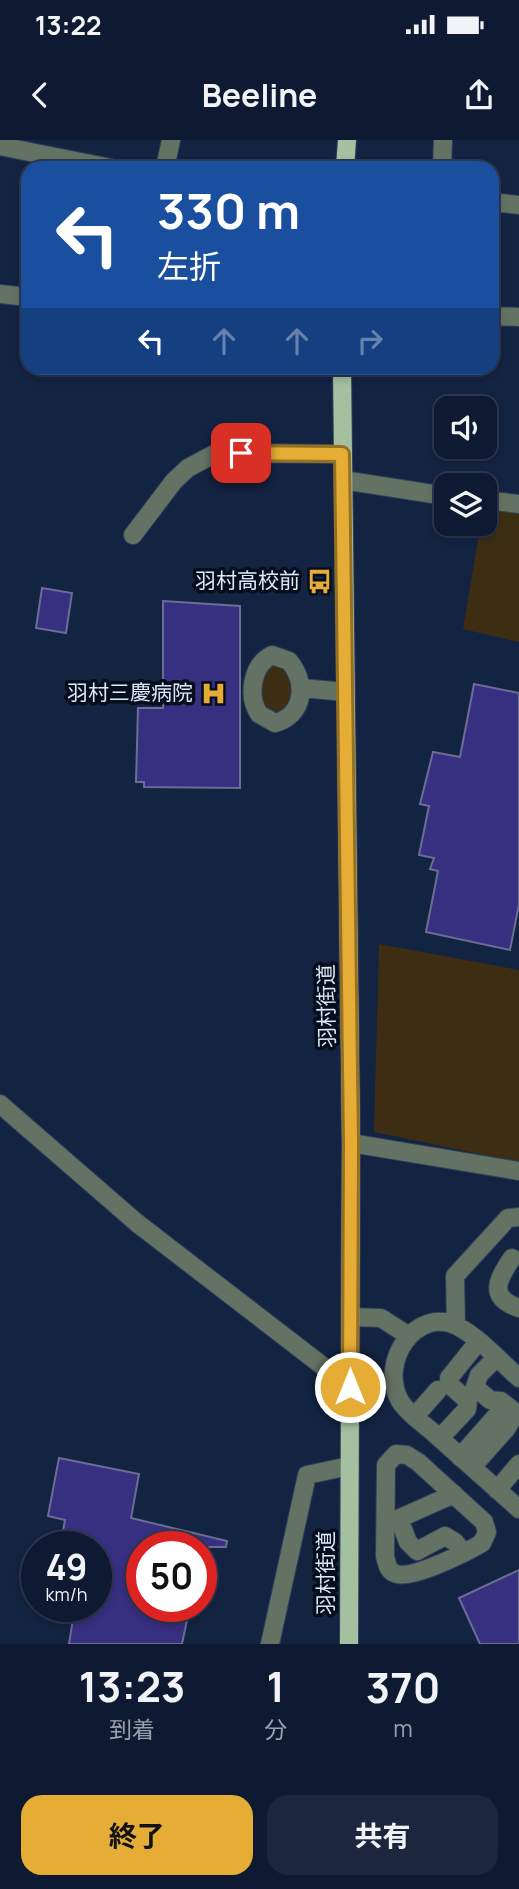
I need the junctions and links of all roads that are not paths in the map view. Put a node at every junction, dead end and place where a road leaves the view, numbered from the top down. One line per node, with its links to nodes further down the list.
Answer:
1 (171, 140): 6 (street)
2 (347, 140): 7 (main road)
3 (443, 140): 8 (street)
4 (11, 145): 5 (street)
5 (81, 161)
6 (166, 161)
7 (346, 161)
8 (442, 161)
9 (499, 203): 10 (street)
10 (519, 205)
11 (0, 295): 12 (street)
12 (21, 296)
13 (499, 316): 14 (street)
14 (519, 317)
15 (342, 375): 16 (main road, 羽村街道)
16 (342, 454): 17 (main road, 羽村街道); 21 (street)
17 (343, 480): 18 (street); 23 (main road, 羽村街道)
18 (434, 494)
19 (497, 501): 20 (street)
20 (519, 504)
21 (133, 536)
22 (302, 688): 23 (street)
23 (345, 692): 25 (main road, 羽村街道)
24 (0, 1104): 37 (street)
25 (351, 1143): 26 (street); 31 (main road, 羽村街道)
26 (519, 1171)
27 (519, 1217): 28 (street)
28 (489, 1238): 29 (street); 32 (street)
29 (516, 1261): 30 (street)
30 (519, 1308)
31 (351, 1317): 33 (street); 37 (main road, 羽村街道)
32 (456, 1325): 33 (street); 34 (street)
33 (409, 1336): 39 (street)
34 (478, 1342): 35 (street); 41 (street)
35 (496, 1357): 36 (street); 41 (street)
36 (518, 1375)
37 (350, 1387): 43 (main road, 羽村街道)
38 (438, 1390): 39 (street)
39 (415, 1416): 41 (street)
40 (487, 1419): 41 (street)
41 (456, 1453): 44 (street); 45 (street)
42 (519, 1464): 45 (street)
43 (349, 1466): 50 (street); 51 (main road, 羽村街道)
44 (430, 1473): 46 (street); 48 (street)
45 (497, 1490): 47 (street)
46 (454, 1494): 48 (street); 49 (street)
47 (519, 1509)
48 (392, 1522): 49 (street); 49 (street)
49 (463, 1552)
50 (270, 1644)
51 (349, 1644)

